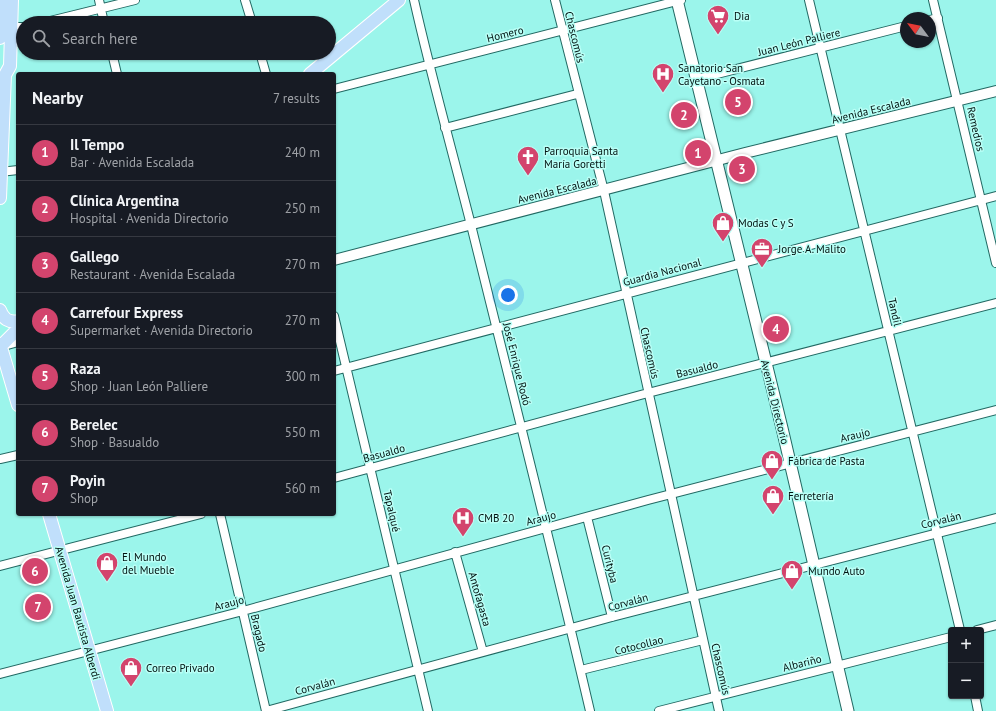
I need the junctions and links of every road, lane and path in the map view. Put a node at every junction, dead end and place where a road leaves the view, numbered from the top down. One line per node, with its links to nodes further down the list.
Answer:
1 (1, 0): 18 (main road)
2 (12, 0): 18 (main road)
3 (99, 0): 12 (street)
4 (135, 0): 12 (street)
5 (245, 0): 16 (street)
6 (400, 0): 23 (main road)
7 (414, 0): 27 (street, José Enrique Rodó)
8 (555, 0): 20 (street, Chascomús)
9 (678, 0): 20 (street, Homero); 32 (main road, Avenida Directorio)
10 (809, 0): 22 (street, Tandil)
11 (934, 0): 13 (street, Remedios)
12 (101, 9): 14 (street); 15 (street)
13 (934, 12)
14 (72, 16)
15 (102, 16)
16 (250, 16)
17 (936, 26): 36 (street, Remedios)
18 (9, 27): 21 (main road); 28 (main road)
19 (900, 28): 22 (street, Juan León Palliere)
20 (563, 30): 27 (street, Homero); 35 (street, Chascomús)
21 (0, 38)
22 (820, 48): 32 (street, Juan León Palliere); 38 (street, Tandil)
23 (336, 53)
24 (114, 60): 29 (street)
25 (262, 60): 30 (street)
26 (327, 60): 31 (main road)
27 (428, 65): 33 (street, Homero); 37 (street, José Enrique Rodó)
28 (2, 70): 41 (main road)
29 (117, 72)
30 (265, 72)
31 (312, 72)
32 (697, 79): 39 (main road, Avenida Directorio)
33 (336, 88)
34 (996, 91): 36 (street, Avenida Escalada)
35 (577, 94): 37 (street); 42 (street, Chascomús)
36 (958, 101): 38 (street, Avenida Escalada); 45 (street, Remedios)
37 (445, 128): 46 (street, José Enrique Rodó)
38 (840, 130): 39 (street, Avenida Escalada); 47 (street, Tandil)
39 (717, 160): 42 (street, Avenida Escalada); 49 (main road, Avenida Directorio)
40 (16, 170): 41 (street)
41 (0, 172): 44 (main road)
42 (604, 191): 46 (street, Avenida Escalada); 51 (street, Chascomús)
43 (996, 196): 45 (street, Guardia Nacional)
44 (0, 198)
45 (981, 200): 47 (street, Guardia Nacional); 50 (street, Remedios)
46 (471, 225): 48 (street, Avenida Escalada); 56 (street, José Enrique Rodó)
47 (864, 230): 49 (street, Guardia Nacional); 58 (street, Tandil)
48 (336, 259)
49 (742, 262): 51 (street, Guardia Nacional); 61 (main road, Avenida Directorio)
50 (996, 263)
51 (625, 293): 56 (street, Guardia Nacional); 64 (street, Chascomús)
52 (996, 303): 58 (street, Basualdo)
53 (0, 310): 54 (main road)
54 (16, 321)
55 (336, 325): 62 (street, Tapalqué)
56 (496, 327): 62 (street, Guardia Nacional); 67 (street, José Enrique Rodó)
57 (16, 330): 60 (main road)
58 (888, 332): 61 (street, Basualdo); 68 (street, Tandil)
59 (16, 341): 60 (street)
60 (0, 345): 65 (main road)
61 (766, 363): 64 (street, Basualdo); 71 (main road, Avenida Directorio)
62 (346, 368): 63 (street, Guardia Nacional); 72 (street, Tapalqué)
63 (336, 370)
64 (648, 393): 67 (street, Basualdo); 74 (street, Chascomús)
65 (16, 398)
66 (996, 410): 68 (street, Araujo)
67 (522, 428): 72 (street, Basualdo); 80 (street, José Enrique Rodó)
68 (912, 432): 71 (street, Araujo); 81 (street, Tandil)
69 (16, 456): 70 (street)
70 (0, 460)
71 (790, 463): 74 (street, Araujo); 84 (main road, Avenida Directorio)
72 (371, 468): 73 (street, Basualdo); 86 (street, Tapalqué)
73 (336, 477)
74 (670, 494): 78 (street, Araujo); 87 (street, Chascomús)
75 (50, 516): 82 (main road, Avenida Juan Bautista Alberdi)
76 (193, 516): 82 (street)
77 (220, 516): 88 (street, Bragado)
78 (587, 517): 80 (street, Araujo); 89 (street, Curityba)
79 (996, 518): 81 (street, Corvalán)
80 (547, 528): 83 (street, Araujo); 92 (street, José Enrique Rodó)
81 (935, 532): 84 (street, Corvalán); 91 (street, Tandil)
82 (60, 551): 85 (street); 96 (main road, Avenida Juan Bautista Alberdi)
83 (455, 552): 86 (street, Araujo); 97 (street, Antofagasta)
84 (814, 565): 87 (street, Corvalán); 98 (main road, Avenida Directorio)
85 (0, 566)
86 (394, 568): 88 (street, Araujo); 99 (street, Tapalqué)
87 (693, 596): 89 (street, Corvalán); 95 (street, Chascomús)
88 (243, 611): 96 (street, Araujo); 105 (street, Bragado)
89 (612, 617): 92 (street, Corvalán)
90 (996, 625): 93 (street)
91 (959, 627)
92 (571, 628): 97 (street, Corvalán); 100 (street, José Enrique Rodó)
93 (984, 628)
94 (948, 638): 98 (street, Albariño)
95 (703, 640): 100 (street, Cotocollao); 102 (street, Chascomús)
96 (89, 652): 101 (street, Araujo); 104 (main road, Avenida Juan Bautista Alberdi)
97 (483, 652): 99 (street, Corvalán)
98 (838, 665): 102 (street, Albariño); 110 (main road, Avenida Directorio)
99 (418, 670): 105 (street, Corvalán); 106 (street, Tapalqué)
100 (581, 670): 107 (street, José Enrique Rodó)
101 (0, 674)
102 (716, 696): 108 (street, Albariño); 109 (street, Chascomús)
103 (976, 699): 111 (street)
104 (107, 711)
105 (266, 711)
106 (428, 711)
107 (590, 711)
108 (659, 711)
109 (720, 711)
110 (848, 711)
111 (978, 711)

